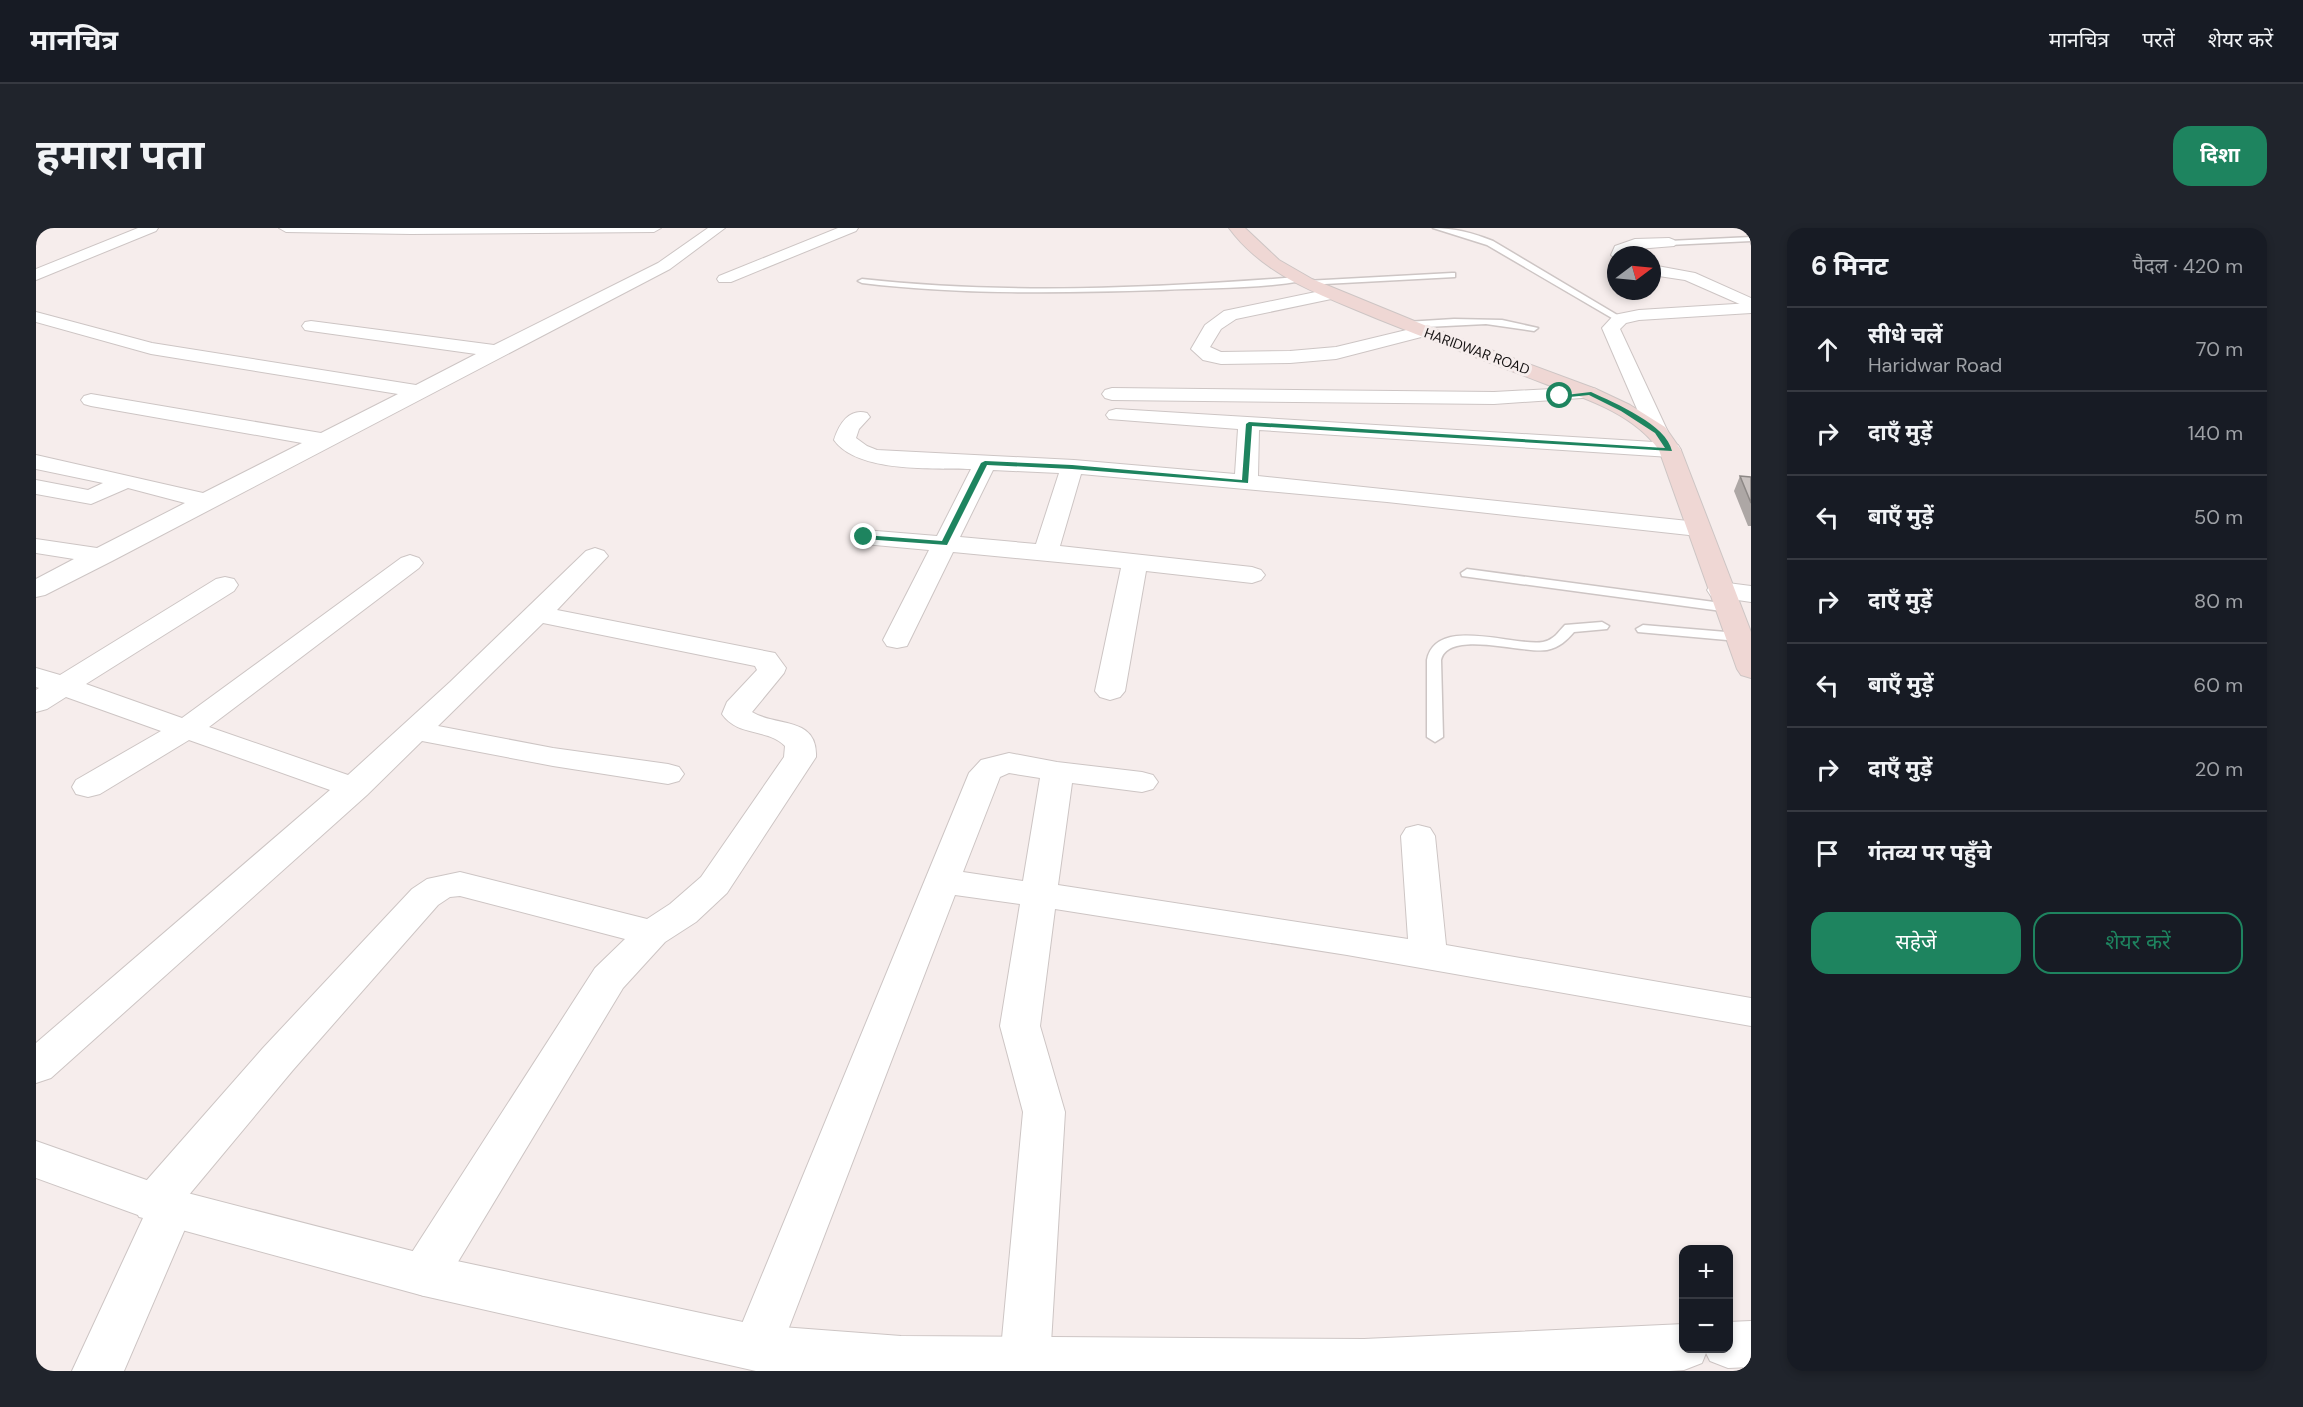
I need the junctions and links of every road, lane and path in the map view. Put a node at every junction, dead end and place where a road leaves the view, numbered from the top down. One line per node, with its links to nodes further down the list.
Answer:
1 (151, 228): 15 (street)
2 (286, 228): 3 (street)
3 (317, 228): 9 (street)
4 (654, 228): 9 (street)
5 (718, 228): 28 (street)
6 (851, 228): 18 (street)
7 (1236, 228): 20 (main road, HARIDWAR ROAD)
8 (1437, 228): 24 (lane)
9 (341, 229)
10 (1751, 239): 11 (lane)
11 (1669, 243): 12 (street)
12 (1624, 246)
13 (1661, 272): 14 (street)
14 (1675, 274): 17 (street); 22 (street)
15 (36, 275)
16 (1452, 275): 20 (lane)
17 (1661, 275)
18 (725, 279)
19 (862, 281): 20 (lane)
20 (1302, 281): 21 (main road, HARIDWAR ROAD)
21 (1330, 294): 26 (main road, HARIDWAR ROAD); 26 (street)
22 (1751, 306): 24 (street)
23 (36, 317): 29 (street)
24 (1620, 319): 36 (street)
25 (311, 326): 28 (street)
26 (1415, 328): 27 (lane); 30 (main road, HARIDWAR ROAD)
27 (1534, 328)
28 (496, 351): 29 (street)
29 (418, 391): 37 (street)
30 (1589, 393): 31 (street); 36 (main road, HARIDWAR ROAD)
31 (1112, 394)
32 (91, 400): 37 (street)
33 (1116, 415): 35 (street)
34 (860, 417): 40 (street)
35 (1249, 424): 38 (street); 43 (street)
36 (1657, 432): 38 (main road, HARIDWAR ROAD)
37 (324, 440): 45 (street)
38 (1670, 450): 46 (main road, HARIDWAR ROAD)
39 (36, 462): 42 (street)
40 (985, 463): 41 (street); 48 (street)
41 (1072, 467): 43 (street); 50 (street)
42 (126, 481): 44 (street); 45 (street)
43 (1246, 482): 46 (street)
44 (36, 487)
45 (206, 501): 51 (street)
46 (1698, 529): 60 (main road, HARIDWAR ROAD)
47 (864, 537): 48 (street)
48 (945, 544): 50 (street); 65 (street)
49 (36, 546): 51 (street)
50 (1046, 552): 53 (street)
51 (103, 556): 58 (street)
52 (595, 556): 61 (street)
53 (1135, 562): 56 (street); 68 (street)
54 (410, 563): 70 (street)
55 (1467, 573): 60 (lane)
56 (1252, 575)
57 (225, 585): 67 (street)
58 (36, 589)
59 (1751, 594): 60 (street)
60 (1725, 599): 64 (main road, HARIDWAR ROAD)
61 (538, 614): 71 (street); 81 (street)
62 (1602, 626): 72 (lane)
63 (1644, 629): 64 (lane)
64 (1738, 637): 66 (main road, HARIDWAR ROAD)
65 (897, 640)
66 (1751, 669)
67 (50, 682): 69 (street); 70 (street)
68 (1110, 691)
69 (36, 703)
70 (186, 729): 76 (street); 77 (street)
71 (416, 732): 74 (street); 77 (street)
72 (1435, 737)
73 (1057, 772): 75 (street); 79 (street); 80 (street)
74 (668, 774)
75 (1142, 782)
76 (88, 787)
77 (355, 788): 84 (street)
78 (1418, 836): 82 (street)
79 (941, 881): 80 (street); 91 (street)
80 (1038, 894): 82 (street); 92 (street)
81 (652, 933): 86 (street); 87 (street)
82 (1428, 955): 83 (street)
83 (1751, 1012)
84 (36, 1067)
85 (36, 1159): 86 (street)
86 (163, 1205): 87 (street); 94 (street)
87 (424, 1275): 91 (street)
88 (1751, 1344): 89 (street)
89 (1733, 1345)
90 (1679, 1347): 93 (street)
91 (757, 1348): 92 (street)
92 (1025, 1360): 93 (street)
93 (1112, 1366)
94 (98, 1371)

